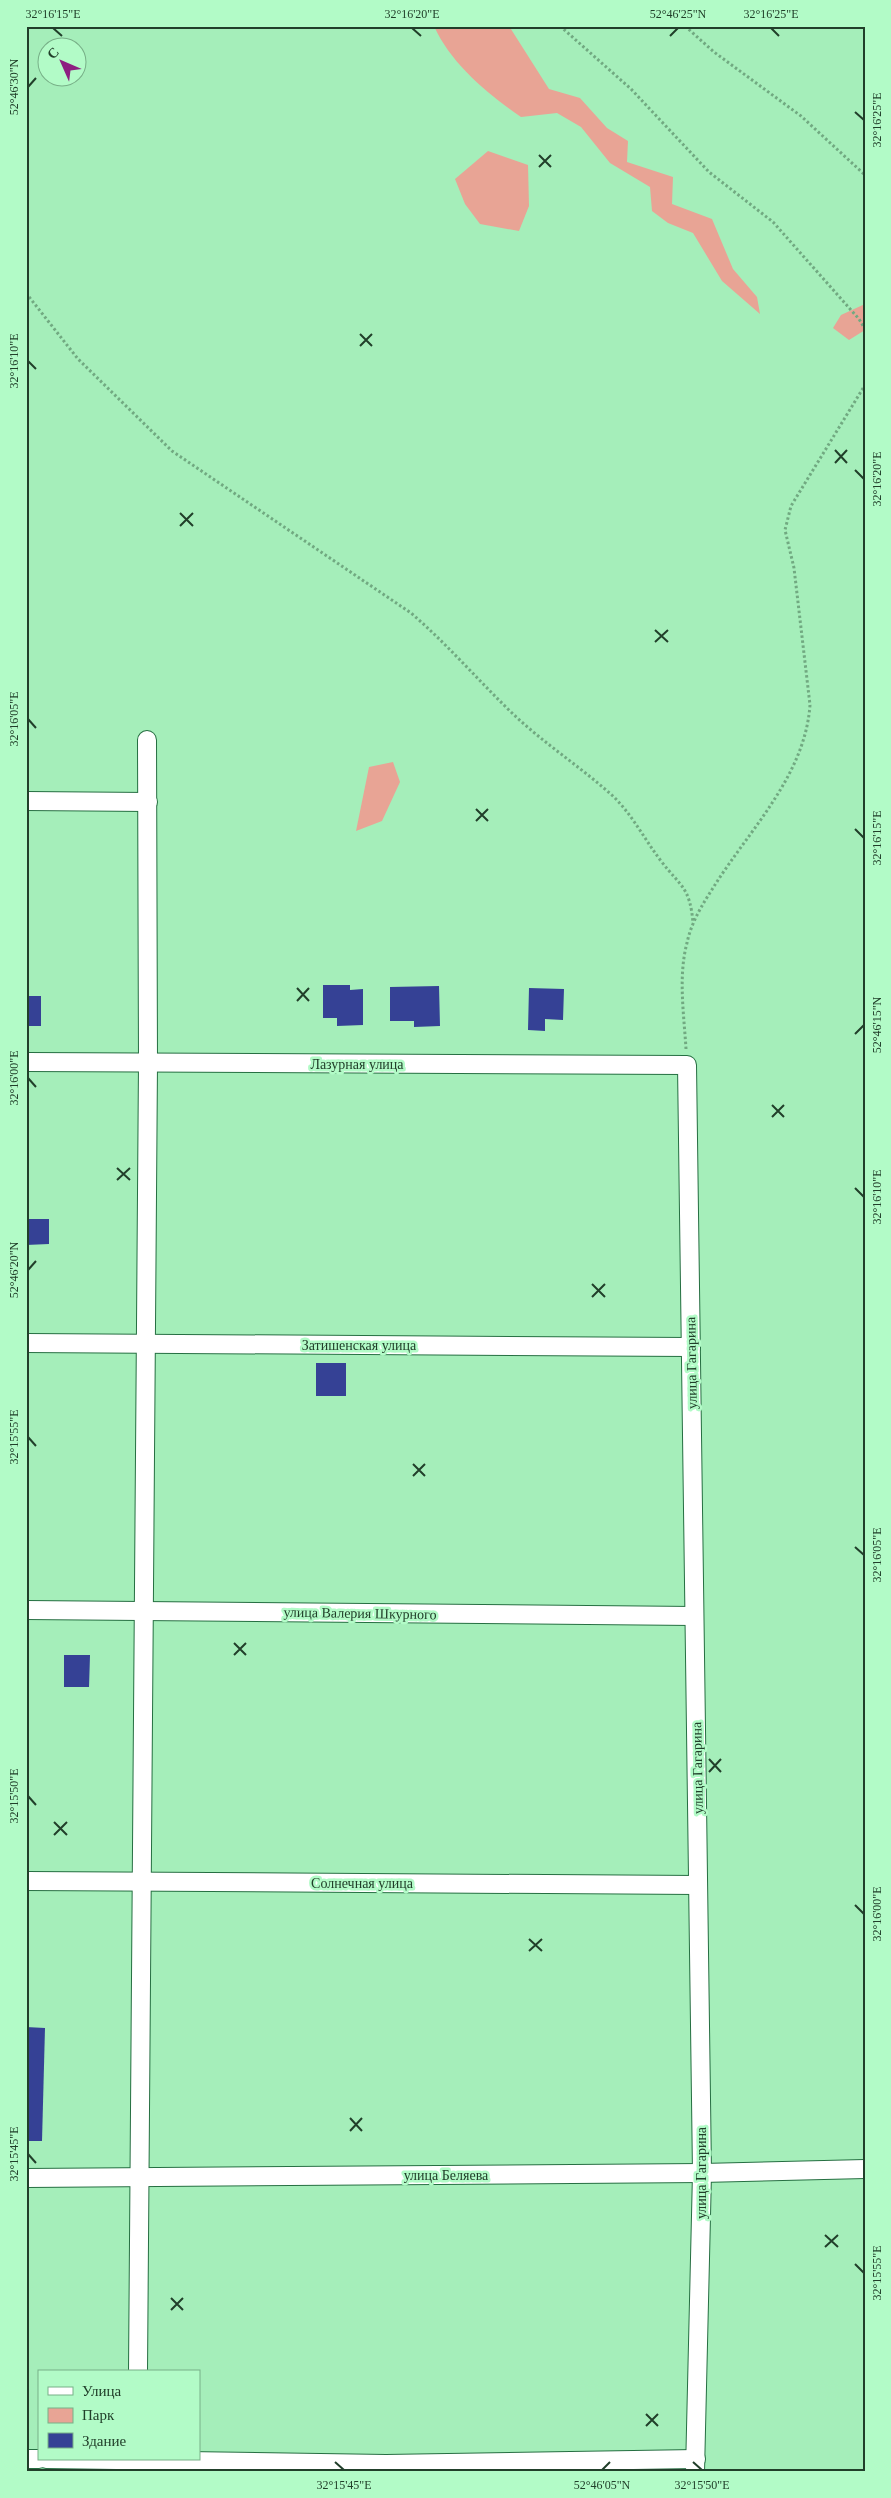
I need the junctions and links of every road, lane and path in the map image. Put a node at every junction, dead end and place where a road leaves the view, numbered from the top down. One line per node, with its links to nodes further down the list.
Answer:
1 (560, 26): 5 (path)
2 (685, 26): 3 (path)
3 (865, 175)
4 (26, 293): 10 (path)
5 (865, 329)
6 (865, 385): 10 (path)
7 (147, 740): 9 (street)
8 (26, 802): 9 (street)
9 (148, 802): 12 (street)
10 (693, 923): 13 (path)
11 (26, 1062): 12 (street, Лазурная улица)
12 (148, 1063): 13 (street, Лазурная улица); 15 (street)
13 (687, 1065): 16 (street, улица Гагарина)
14 (26, 1343): 15 (street, Затишенская улица)
15 (146, 1344): 16 (street, Затишенская улица); 18 (street)
16 (691, 1347): 19 (street, улица Гагарина)
17 (26, 1610): 18 (street, улица Валерия Шкурного)
18 (144, 1611): 19 (street, улица Валерия Шкурного); 21 (street)
19 (694, 1616): 22 (street, улица Гагарина)
20 (26, 1881): 21 (street, Солнечная улица)
21 (142, 1881): 22 (street, Солнечная улица); 25 (street)
22 (698, 1885): 24 (street, улица Гагарина)
23 (865, 2170): 24 (street, улица Беляева)
24 (702, 2173): 25 (street, улица Беляева); 30 (street, улица Гагарина)
25 (140, 2177): 26 (street, улица Беляева); 27 (street)
26 (26, 2178)
27 (138, 2370)
28 (64, 2460): 29 (street)
29 (137, 2464): 30 (street)
30 (696, 2465)

